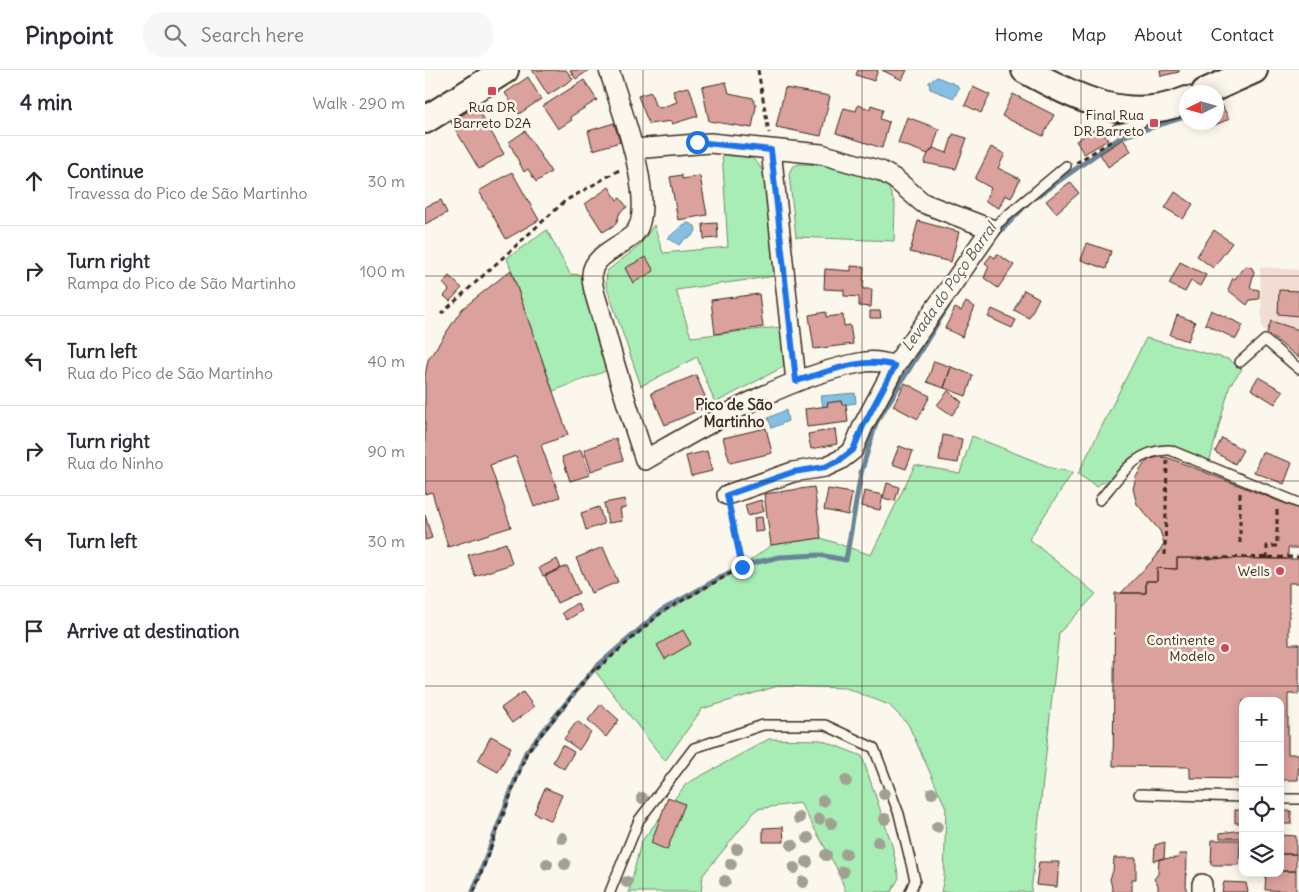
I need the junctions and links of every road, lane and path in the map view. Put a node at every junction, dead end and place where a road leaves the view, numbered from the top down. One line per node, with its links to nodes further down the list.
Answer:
1 (505, 70): 9 (street)
2 (609, 70): 12 (street)
3 (758, 70): 11 (path)
4 (1025, 70): 8 (street)
5 (1254, 70): 6 (street)
6 (1221, 85)
7 (1179, 102): 8 (street)
8 (1152, 109): 10 (lane)
9 (425, 120)
10 (1117, 129): 13 (path)
11 (771, 146): 12 (street); 14 (street); 19 (street)
12 (631, 157): 15 (path); 19 (street)
13 (1066, 166): 14 (lane)
14 (991, 230): 17 (street)
15 (441, 314)
16 (1240, 362): 18 (lane)
17 (895, 366): 19 (street); 22 (street)
18 (1299, 369)
19 (796, 381)
20 (1169, 460): 27 (path)
21 (1249, 490): 26 (path)
22 (727, 495): 35 (path)
23 (1100, 500): 25 (lane)
24 (1276, 502): 30 (path)
25 (1299, 503)
26 (1240, 542)
27 (1165, 555)
28 (1299, 557): 29 (path)
29 (1197, 558)
30 (1267, 559)
31 (1139, 794): 32 (lane)
32 (1239, 797)
33 (1284, 798): 34 (lane)
34 (1299, 799)
35 (474, 892)
36 (610, 892): 37 (lane)
37 (910, 892)

